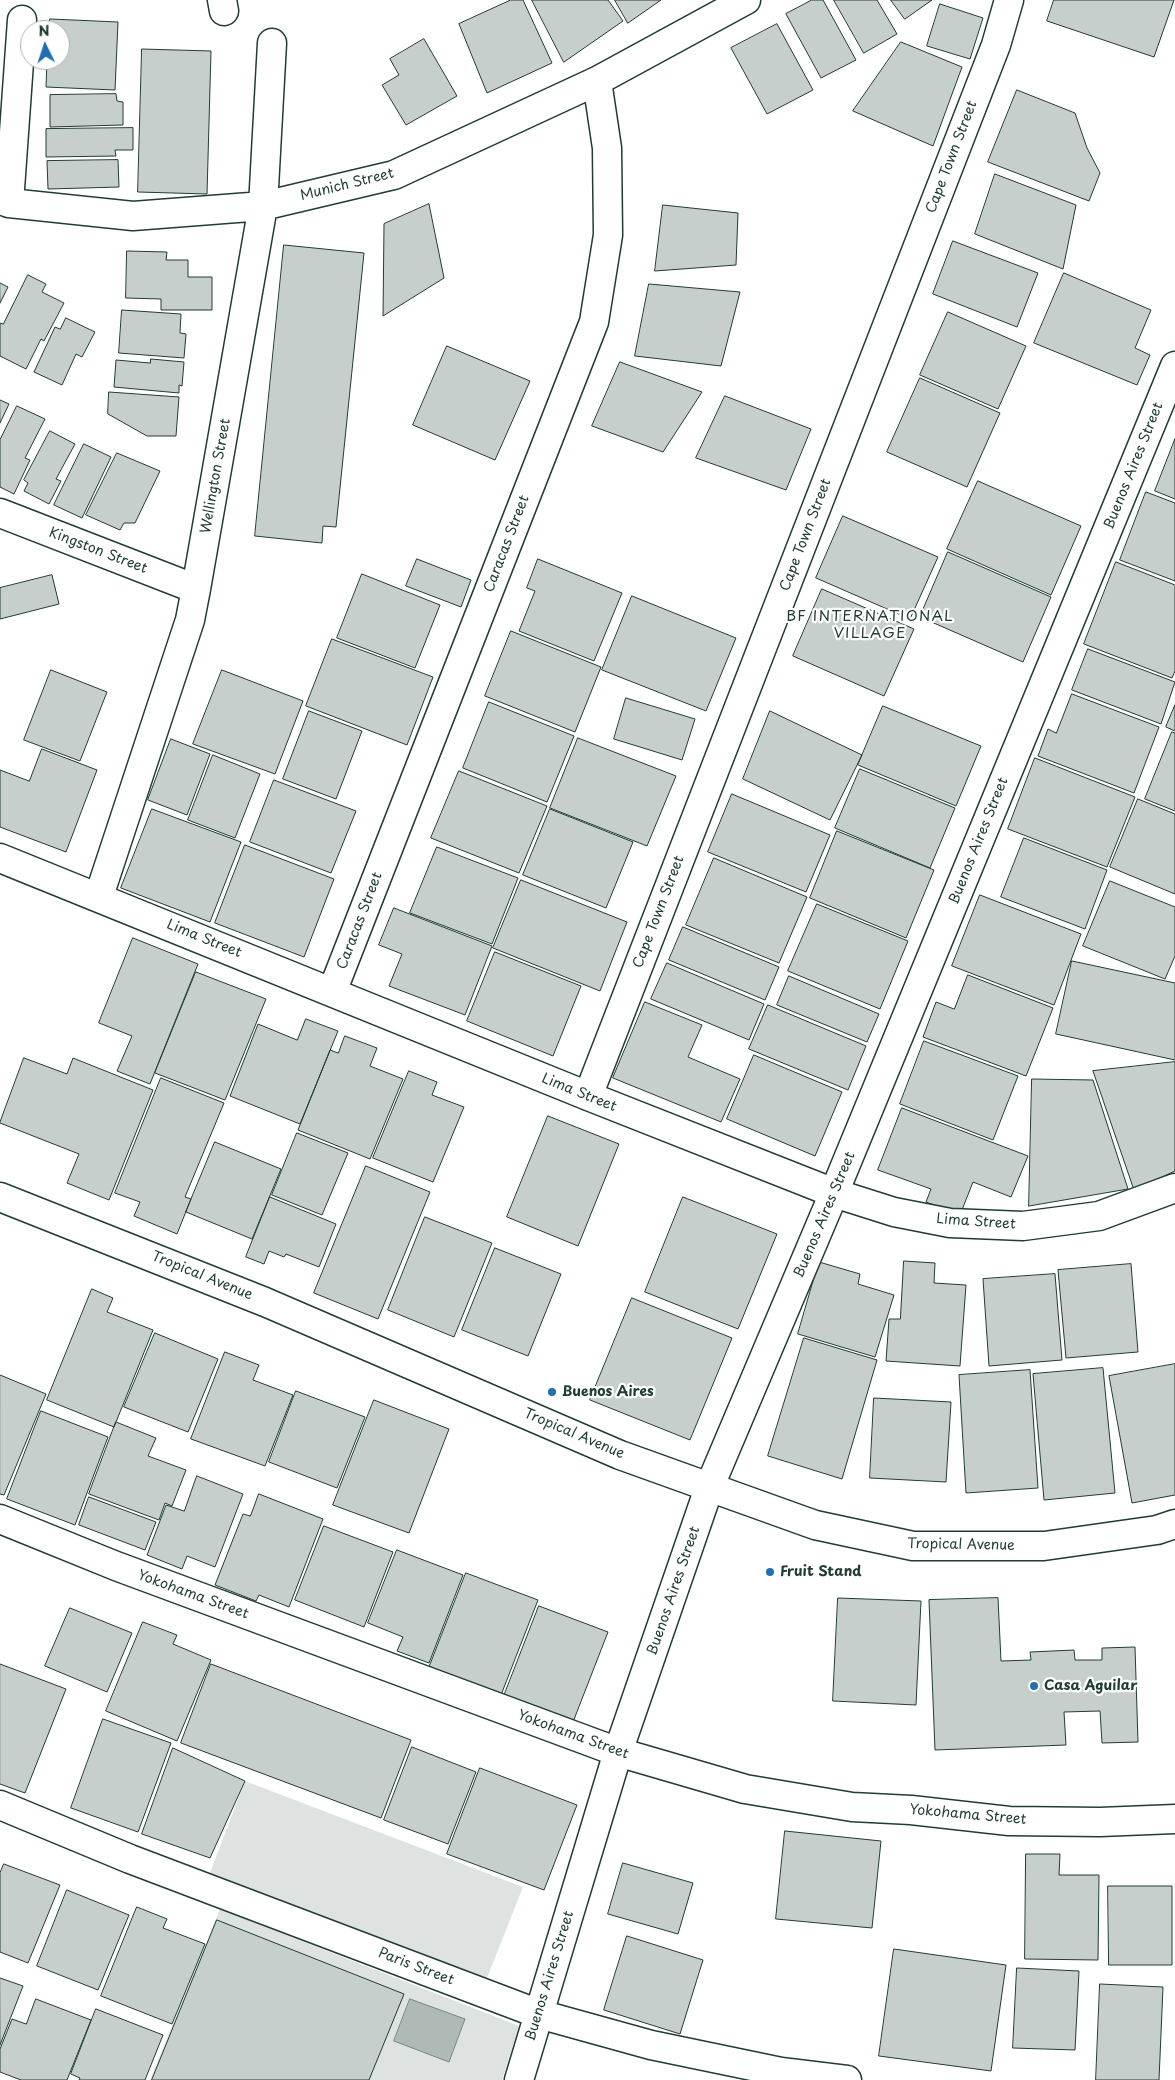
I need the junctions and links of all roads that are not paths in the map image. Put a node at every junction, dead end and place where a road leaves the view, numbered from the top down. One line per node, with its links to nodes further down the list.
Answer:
1 (746, 0): 5 (street, Munich Street)
2 (1010, 0): 14 (street, Cape Town Street)
3 (20, 40): 6 (street)
4 (272, 43): 7 (street, Wellington Street)
5 (596, 81): 7 (street, Munich Street); 13 (street, Caracas Street)
6 (4, 202): 7 (street, Munich Street)
7 (263, 206): 10 (street, Wellington Street)
8 (1175, 366): 16 (street, Buenos Aires Street)
9 (0, 513): 10 (street, Kingston Street)
10 (196, 589): 12 (street, Wellington Street)
11 (0, 858): 12 (street, Lima Street)
12 (99, 896): 13 (street, Lima Street)
13 (332, 992): 14 (street, Lima Street)
14 (588, 1096): 16 (street, Lima Street)
15 (1175, 1188): 16 (street, Lima Street)
16 (834, 1193): 18 (street, Buenos Aires Street)
17 (0, 1197): 18 (street, Tropical Avenue)
18 (709, 1488): 20 (street, Tropical Avenue); 21 (street, Buenos Aires Street)
19 (0, 1518): 21 (street, Yokohama Street)
20 (1175, 1524)
21 (618, 1752): 23 (street, Yokohama Street); 24 (street, Buenos Aires Street)
22 (0, 1805): 24 (street, Paris Street)
23 (1175, 1819)
24 (539, 2014): 25 (street, Buenos Aires Street); 26 (street, Paris Street)
25 (519, 2080)
26 (847, 2080)

